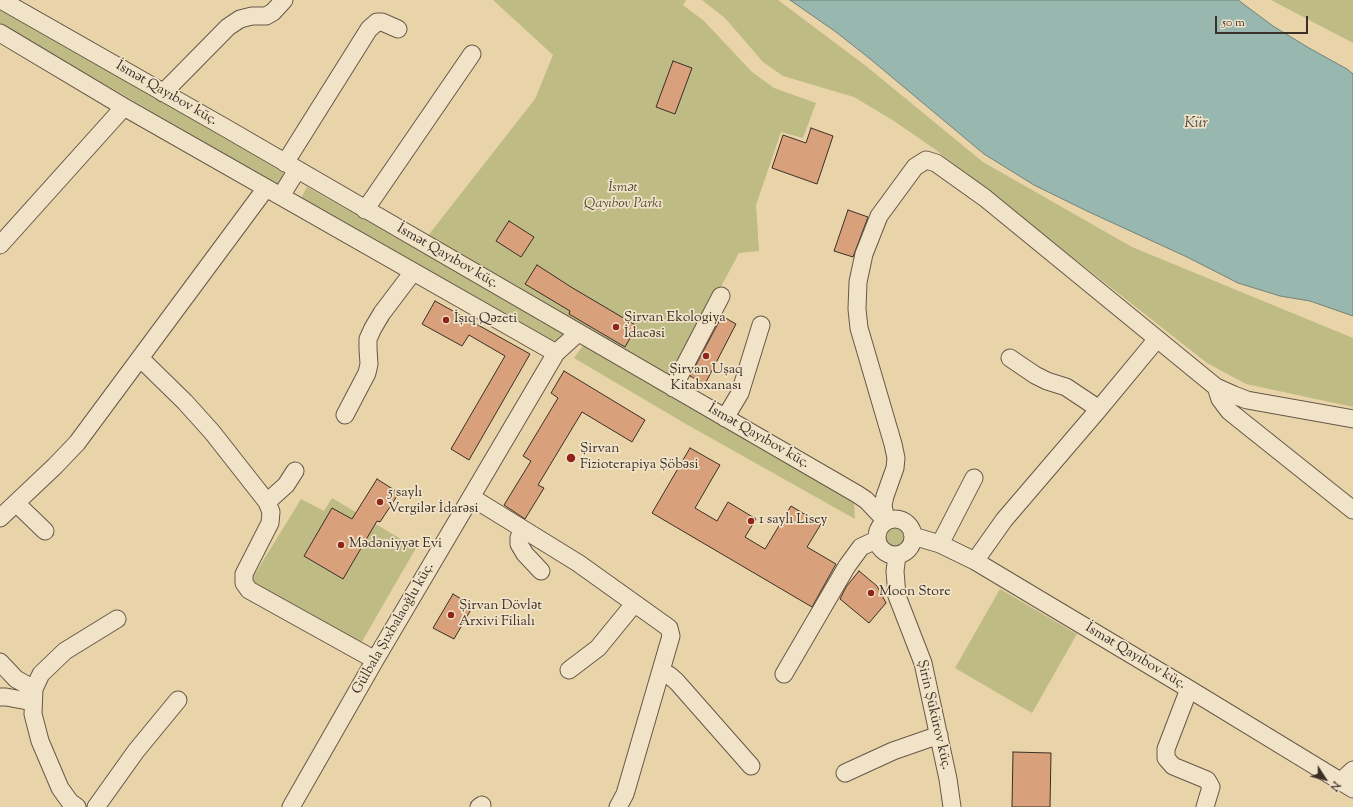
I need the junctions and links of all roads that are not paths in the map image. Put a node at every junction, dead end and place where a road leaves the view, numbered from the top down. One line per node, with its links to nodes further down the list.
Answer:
1 (1, 0): 6 (street, İsmət Qayıbov küç.)
2 (284, 0): 6 (street)
3 (398, 28): 8 (street)
4 (0, 33): 7 (street)
5 (472, 54): 11 (street)
6 (162, 93): 8 (street, İsmət Qayıbov küç.)
7 (124, 107): 9 (street); 12 (street)
8 (291, 166): 10 (street); 11 (street, İsmət Qayıbov küç.)
9 (266, 188): 10 (street); 19 (street)
10 (281, 196): 13 (street)
11 (366, 210): 16 (street, İsmət Qayıbov küç.)
12 (0, 245)
13 (414, 272): 18 (street); 24 (street)
14 (721, 296): 22 (street)
15 (761, 325): 25 (street)
16 (578, 333): 18 (street, Gülbala Şıxbalaoğlu küç.); 22 (street, İsmət Qayıbov küç.)
17 (1157, 338): 21 (street); 23 (street); 34 (street)
18 (556, 353): 29 (street, Gülbala Şıxbalaoğlu küç.)
19 (140, 358): 30 (street); 31 (street)
20 (1010, 358): 23 (street)
21 (1216, 387): 26 (street); 32 (street)
22 (673, 388): 25 (street, İsmət Qayıbov küç.)
23 (1099, 409): 41 (street)
24 (344, 415)
25 (725, 418): 34 (street, İsmət Qayıbov küç.)
26 (1353, 419)
27 (295, 471): 30 (street)
28 (974, 478): 39 (street)
29 (471, 497): 35 (street); 45 (street, Gülbala Şıxbalaoğlu küç.)
30 (267, 502): 45 (street)
31 (16, 503): 33 (street); 36 (street)
32 (1353, 510)
33 (0, 518)
34 (886, 521): 37 (street); 38 (street)
35 (522, 529): 42 (street); 43 (street)
36 (45, 531)
37 (913, 536): 39 (street, İsmət Qayıbov küç.); 40 (street)
38 (876, 540): 40 (street); 49 (street)
39 (940, 544): 41 (street, İsmət Qayıbov küç.)
40 (897, 556): 54 (street, Şirin Şükürov küç.)
41 (974, 562): 50 (street, İsmət Qayıbov küç.)
42 (541, 571)
43 (634, 604): 47 (street); 48 (street)
44 (117, 619): 51 (street)
45 (375, 660): 61 (street, Gülbala Şıxbalaoğlu küç.)
46 (0, 662): 51 (street)
47 (569, 670)
48 (661, 671): 55 (street); 58 (street)
49 (784, 674)
50 (1189, 689): 57 (street, İsmət Qayıbov küç.); 63 (street)
51 (33, 696): 52 (street); 59 (street)
52 (0, 698)
53 (178, 700): 60 (street)
54 (938, 735): 56 (street); 62 (street, Şirin Şükürov küç.)
55 (751, 766)
56 (845, 773)
57 (1349, 780)
58 (624, 806)
59 (77, 807)
60 (96, 807)
61 (291, 807)
62 (952, 807)
63 (1205, 807)

